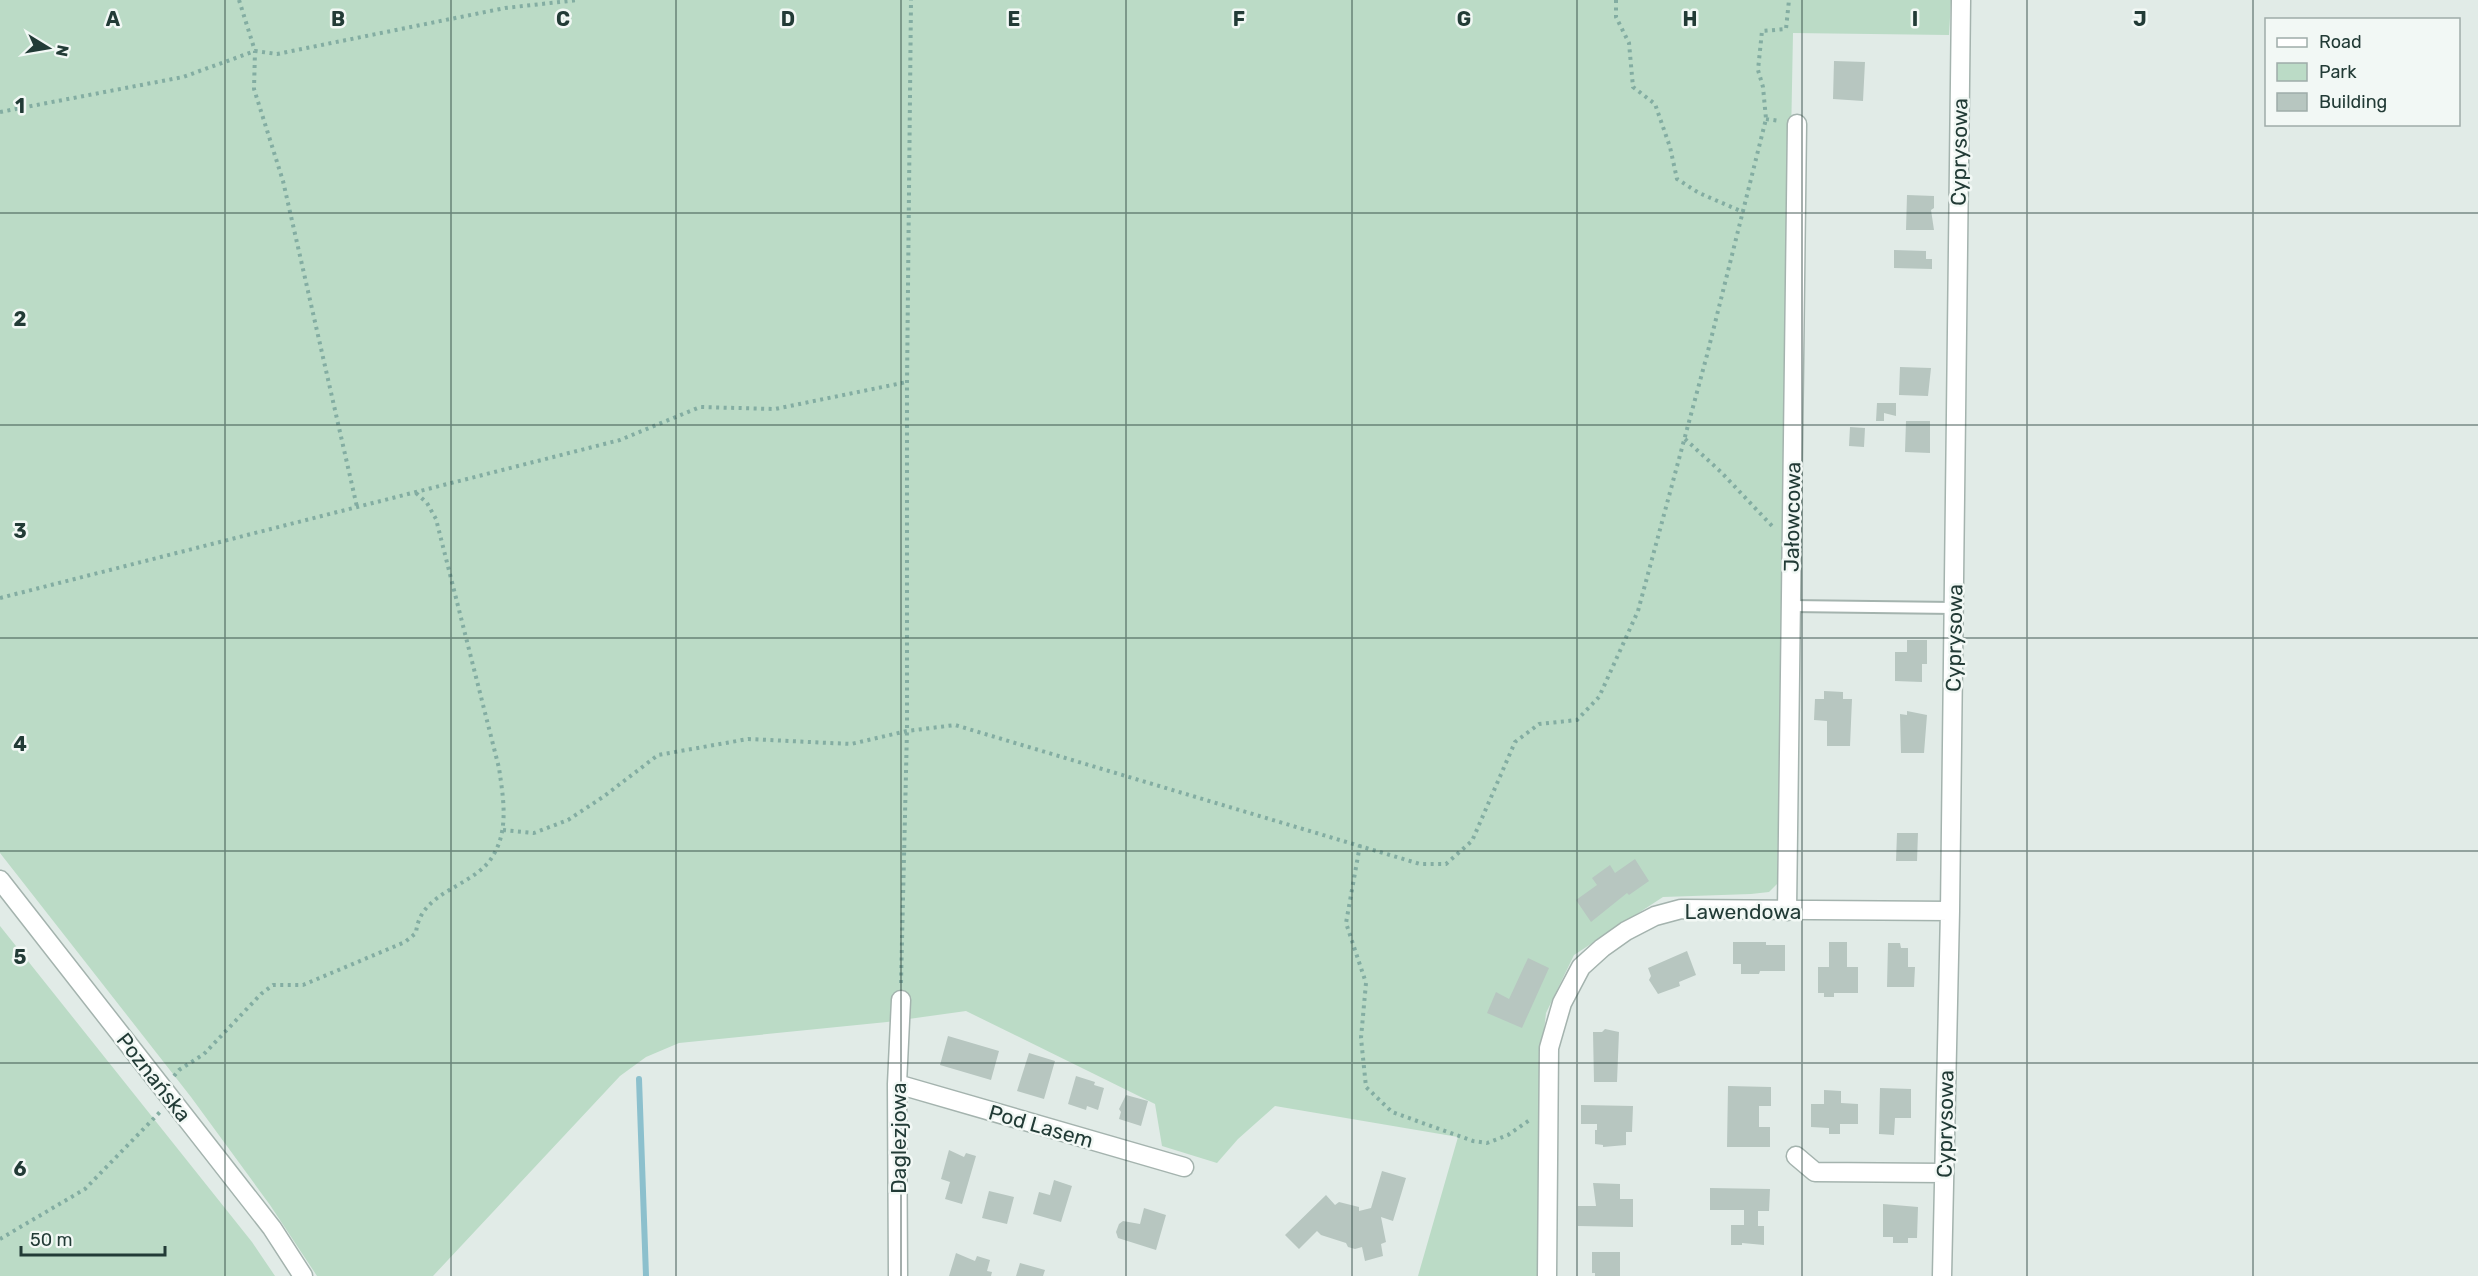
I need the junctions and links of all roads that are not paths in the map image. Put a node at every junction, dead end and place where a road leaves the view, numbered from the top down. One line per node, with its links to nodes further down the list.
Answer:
1 (1961, 0): 4 (street, Cyprysowa)
2 (1797, 124): 3 (street, Jałowcowa)
3 (1791, 606): 4 (lane); 6 (street, Jałowcowa)
4 (1954, 608): 7 (street, Cyprysowa)
5 (0, 880): 13 (street, Poznańska)
6 (1787, 911): 7 (street, Lawendowa); 15 (street, Lawendowa)
7 (1950, 911): 12 (street, Cyprysowa)
8 (901, 1000): 9 (street, Daglezjowa)
9 (897, 1084): 11 (street, Pod Lasem); 14 (street, Daglezjowa)
10 (1796, 1156): 12 (street)
11 (1184, 1167)
12 (1944, 1173): 16 (street, Cyprysowa)
13 (303, 1276)
14 (898, 1276)
15 (1547, 1276)
16 (1942, 1276)

